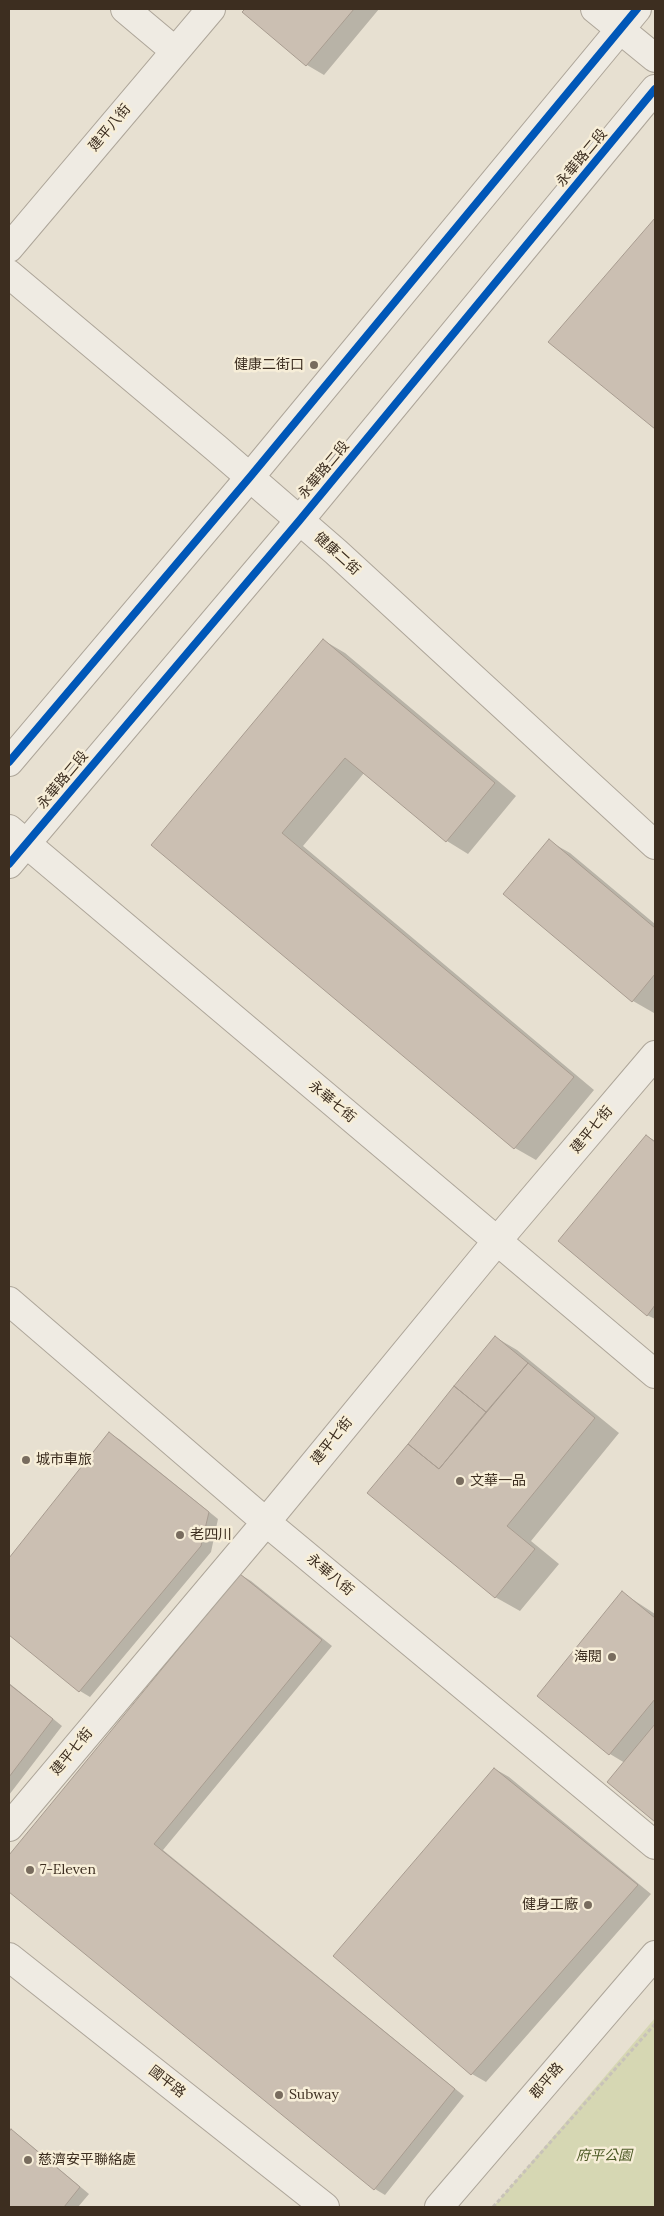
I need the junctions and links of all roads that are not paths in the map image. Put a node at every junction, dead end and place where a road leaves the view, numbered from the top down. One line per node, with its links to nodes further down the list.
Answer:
1 (125, 9): 5 (street)
2 (211, 9): 5 (street, 建平八街)
3 (595, 9): 4 (street)
4 (628, 19): 6 (street); 10 (street)
5 (176, 51): 8 (street, 建平八街)
6 (655, 58)
7 (655, 89): 11 (street, 永華路二段)
8 (9, 248)
9 (9, 274): 10 (street, 健康二街)
10 (250, 477): 11 (street, 健康二街); 12 (street)
11 (299, 520): 13 (street, 健康二街); 14 (street, 永華路二段)
12 (9, 762)
13 (655, 845)
14 (14, 846): 16 (street, 永華七街)
15 (655, 1055): 16 (street, 建平七街)
16 (497, 1241): 18 (street, 永華七街); 19 (street, 建平七街)
17 (9, 1302): 19 (street, 永華八街)
18 (655, 1374)
19 (266, 1522): 20 (street, 建平七街); 21 (street, 永華八街)
20 (9, 1827)
21 (655, 1845)
22 (655, 1955): 25 (street, 郡平路)
23 (9, 1956): 24 (street, 國平路)
24 (325, 2207)
25 (439, 2207)

